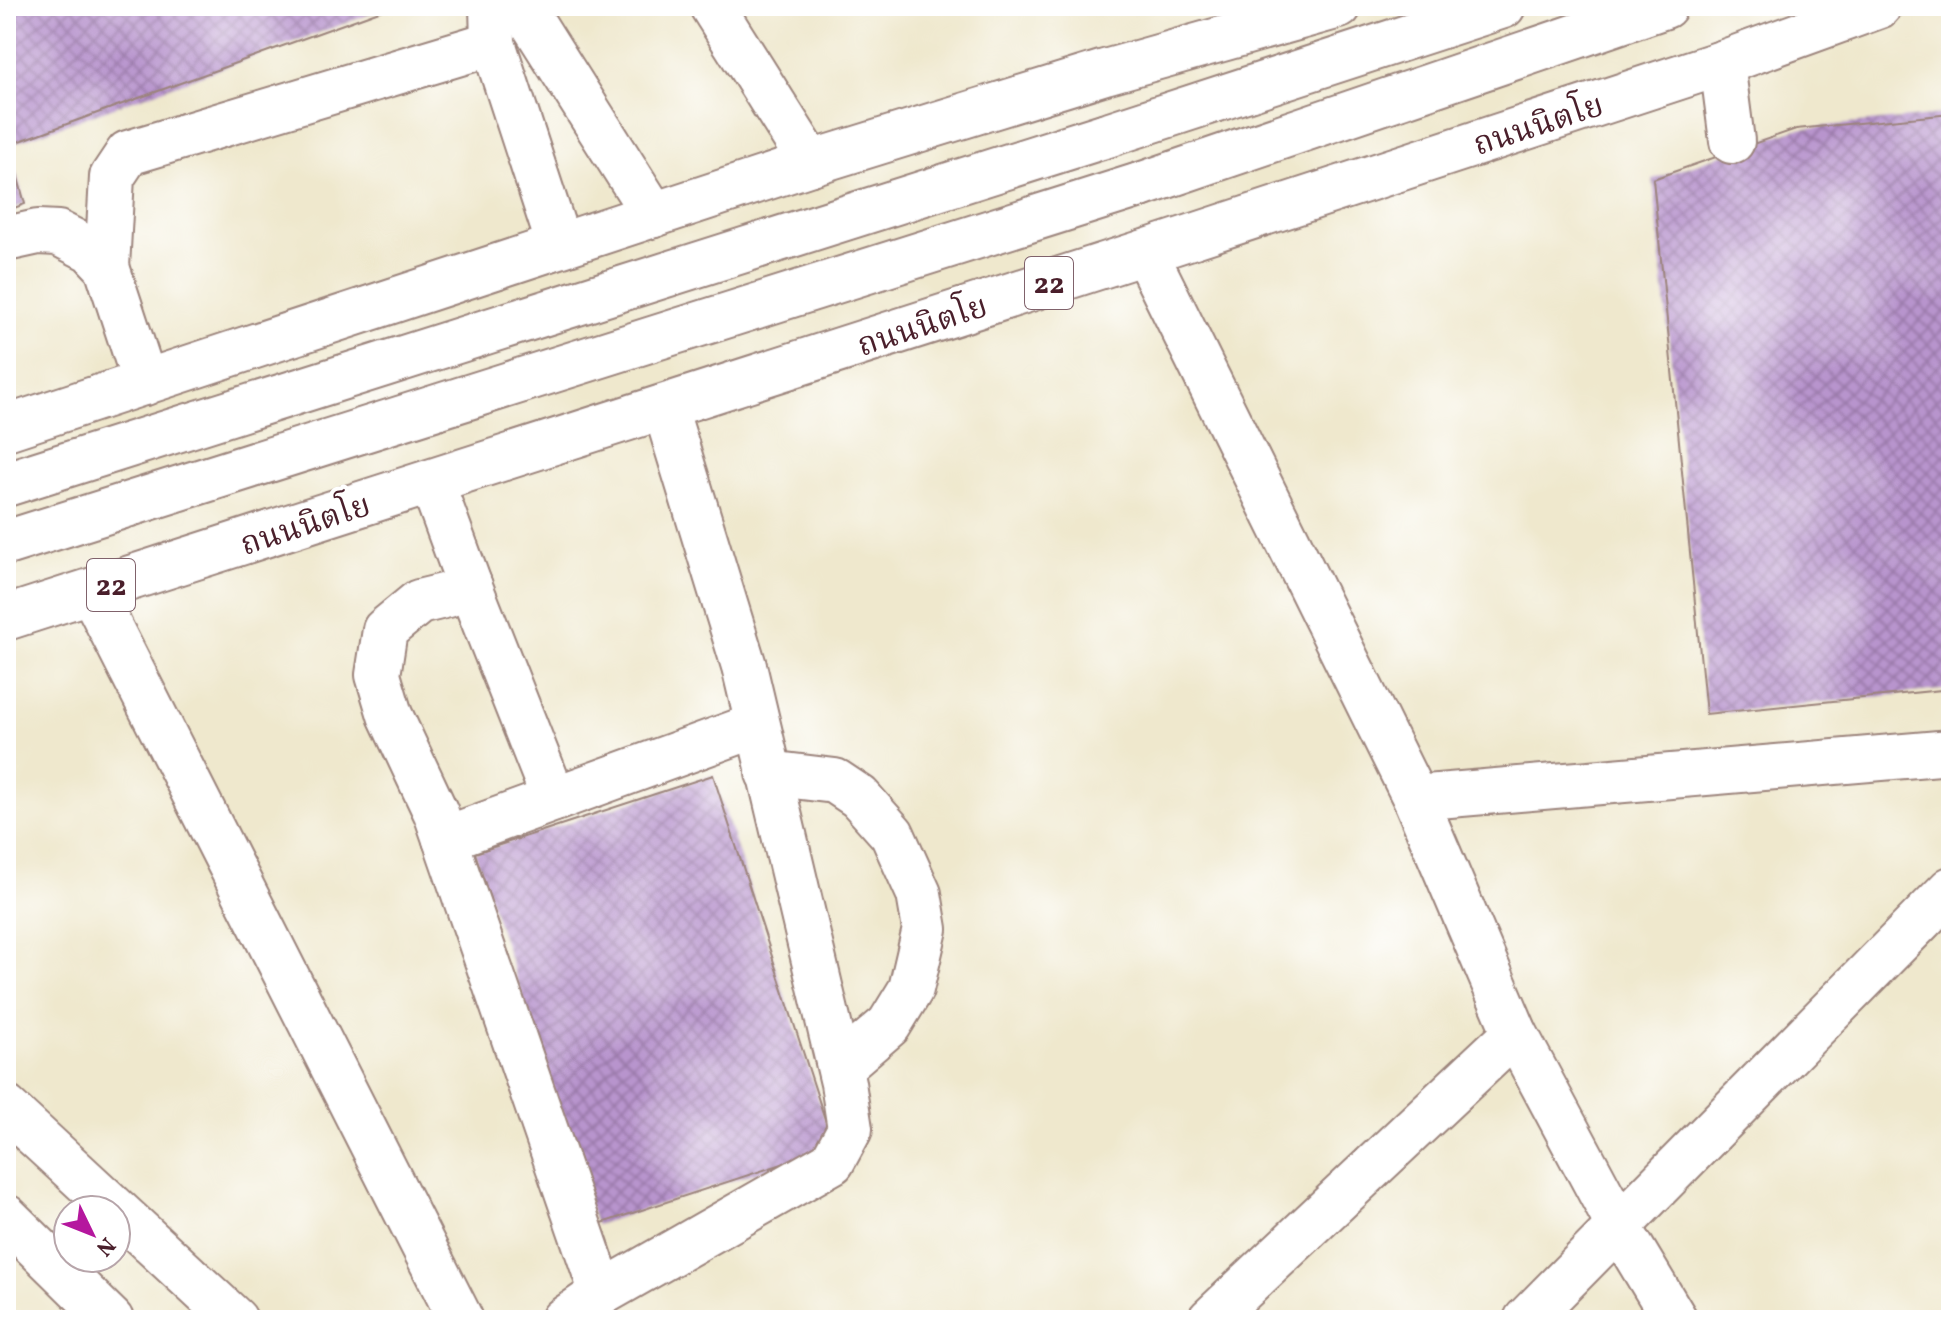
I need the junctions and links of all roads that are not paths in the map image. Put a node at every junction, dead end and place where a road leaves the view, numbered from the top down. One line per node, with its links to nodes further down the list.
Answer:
1 (522, 6): 11 (main road)
2 (712, 6): 10 (main road)
3 (1339, 6): 10 (main road)
4 (1503, 6): 20 (main road)
5 (1665, 6): 21 (main road, 22)
6 (1879, 6): 8 (main road, ถนนนิตโย / 22)
7 (492, 24): 13 (main road); 15 (main road)
8 (1722, 63): 9 (main road); 14 (main road, ถนนนิตโย / 22)
9 (1732, 141)
10 (811, 163): 11 (main road)
11 (654, 215): 13 (main road)
12 (6, 239): 15 (main road)
13 (559, 245): 16 (main road)
14 (1145, 252): 17 (main road, ถนนนิตโย / 22); 28 (main road)
15 (107, 267): 16 (main road)
16 (145, 383): 18 (main road)
17 (665, 408): 19 (main road, ถนนนิตโย / 22); 25 (main road)
18 (6, 428)
19 (432, 483): 22 (main road); 23 (main road, ถนนนิตโย / 22)
20 (6, 484)
21 (6, 543)
22 (469, 584): 29 (main road); 30 (main road)
23 (92, 592): 24 (main road, ถนนนิตโย / 22); 40 (main road)
24 (6, 618)
25 (757, 725): 27 (main road); 29 (main road)
26 (1951, 752): 28 (main road)
27 (768, 773): 33 (main road); 33 (main road)
28 (1415, 798): 32 (main road)
29 (554, 799): 30 (main road)
30 (445, 839): 37 (main road)
31 (1951, 889): 36 (main road)
32 (1515, 1033): 36 (main road); 42 (main road)
33 (840, 1067): 37 (main road)
34 (6, 1108): 39 (main road)
35 (6, 1217): 38 (main road)
36 (1619, 1227): 43 (main road); 44 (main road)
37 (602, 1293): 41 (main road)
38 (111, 1320)
39 (235, 1320)
40 (461, 1320)
41 (563, 1320)
42 (1210, 1320)
43 (1526, 1320)
44 (1675, 1320)

